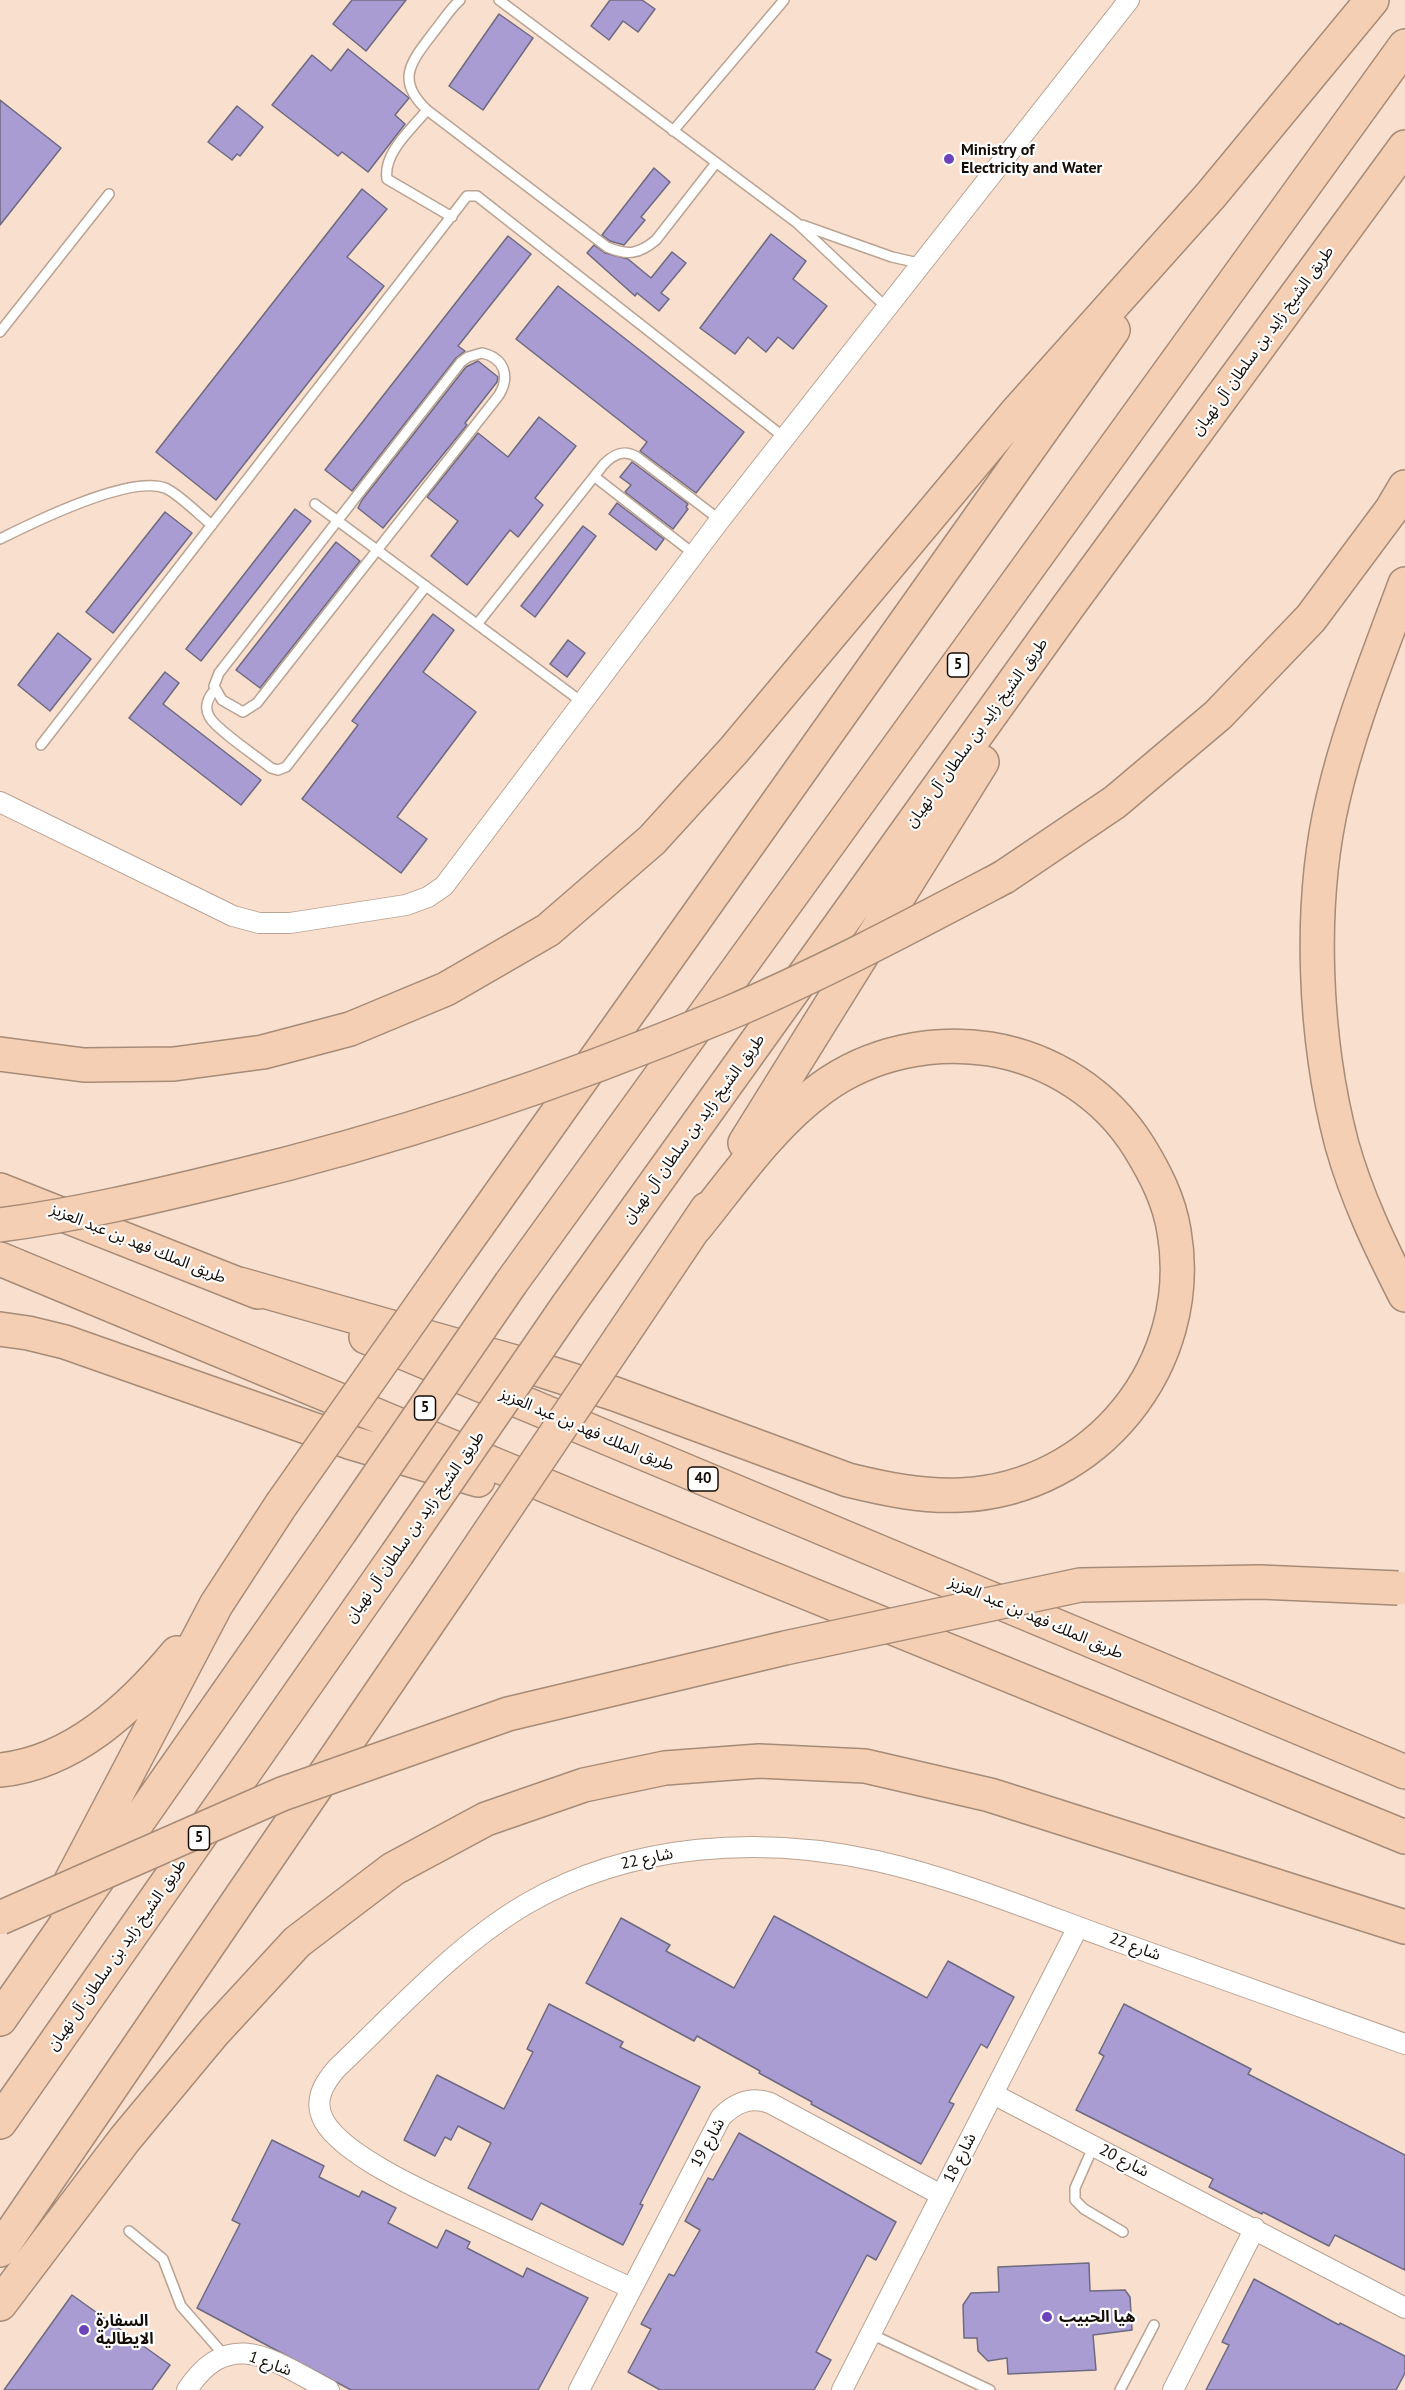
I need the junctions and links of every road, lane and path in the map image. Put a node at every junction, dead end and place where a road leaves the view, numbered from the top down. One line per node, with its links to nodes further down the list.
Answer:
1 (460, 0): 7 (lane)
2 (499, 0): 8 (lane)
3 (784, 0): 8 (lane)
4 (1129, 0): 15 (street)
5 (1372, 0): 12 (highway)
6 (1405, 46): 54 (highway, 5, bridge)
7 (427, 110): 10 (lane); 13 (lane)
8 (673, 130): 10 (lane)
9 (1405, 147): 30 (highway, طريق الشيخ زايد بن سلطان آل نهيان / 5)
10 (716, 163): 14 (lane)
11 (109, 194): 17 (lane)
12 (1210, 195): 36 (highway); 46 (highway, bridge)
13 (452, 218): 18 (lane); 24 (lane)
14 (797, 223): 15 (lane); 16 (lane)
15 (923, 264): 16 (street)
16 (887, 308): 18 (street)
17 (0, 332)
18 (785, 438): 23 (street)
19 (595, 477): 23 (lane); 27 (lane); 31 (lane)
20 (1405, 487): 38 (highway, bridge)
21 (315, 504): 22 (lane)
22 (338, 520): 26 (lane); 26 (lane); 32 (lane)
23 (720, 520): 27 (street)
24 (212, 525): 25 (lane); 34 (lane)
25 (0, 539)
26 (378, 550): 29 (lane); 32 (lane)
27 (694, 554): 33 (street)
28 (1405, 584): 42 (highway)
29 (426, 586): 31 (lane); 32 (lane)
30 (1067, 608): 39 (highway); 57 (highway, طريق الشيخ زايد بن سلطان آل نهيان / 5, bridge)
31 (478, 623): 33 (lane)
32 (215, 690)
33 (582, 702): 35 (street)
34 (41, 745)
35 (0, 802)
36 (0, 1054)
37 (0, 1190): 41 (highway, طريق الملك فهد بن عبد العزيز / 40)
38 (0, 1225)
39 (695, 1228): 41 (highway); 63 (highway, bridge)
40 (0, 1258): 44 (highway)
41 (239, 1284): 48 (highway, طريق الملك فهد بن عبد العزيز / 40)
42 (1405, 1295)
43 (0, 1329): 44 (highway)
44 (604, 1510): 49 (highway)
45 (1402, 1589): 50 (highway, bridge)
46 (216, 1605): 47 (highway); 53 (highway)
47 (0, 1770)
48 (1405, 1772)
49 (1405, 1837)
50 (0, 1918)
51 (1078, 1927): 55 (street, شارع 22); 56 (street, شارع 18); 64 (street, شارع 22)
52 (1405, 1927): 65 (highway)
53 (0, 2007)
54 (0, 2019)
55 (1405, 2044)
56 (993, 2094): 58 (street, شارع 20); 59 (street, شارع 18)
57 (0, 2122)
58 (1094, 2145): 60 (street, شارع 20); 62 (lane)
59 (941, 2195): 64 (street, شارع 19); 68 (street, شارع 18)
60 (1255, 2228): 66 (street, شارع 20); 76 (street)
61 (129, 2231): 69 (lane)
62 (1123, 2232)
63 (0, 2250)
64 (631, 2288): 72 (street, شارع 19)
65 (0, 2304)
66 (1405, 2308)
67 (1154, 2325): 75 (lane)
68 (871, 2334): 73 (street, شارع 18); 74 (lane)
69 (224, 2355): 70 (street, شارع 1); 71 (street, شارع 1)
70 (187, 2390)
71 (329, 2390)
72 (579, 2390)
73 (842, 2390)
74 (990, 2390)
75 (1120, 2390)
76 (1173, 2390)

